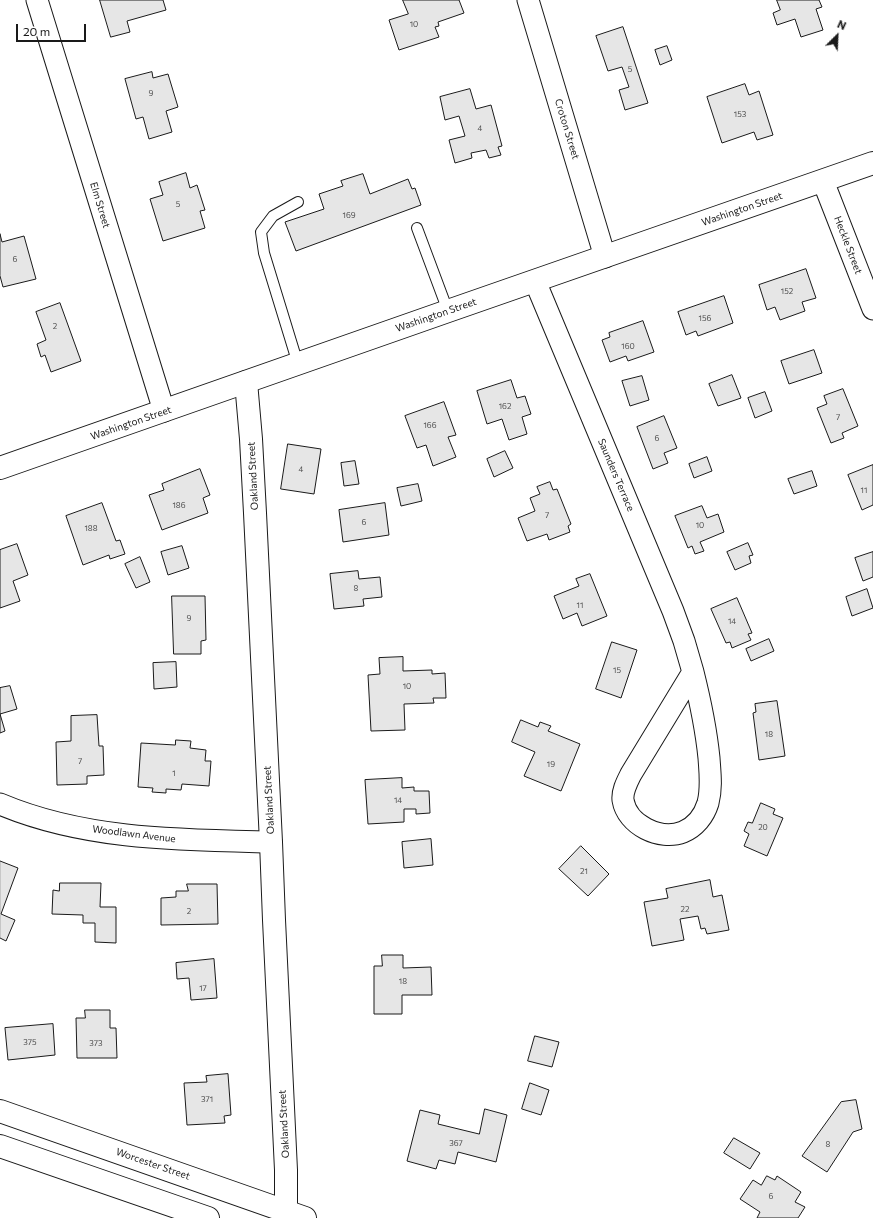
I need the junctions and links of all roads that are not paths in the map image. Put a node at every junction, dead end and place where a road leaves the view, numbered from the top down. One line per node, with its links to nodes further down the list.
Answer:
1 (37, 0): 13 (street, Elm Street)
2 (528, 0): 7 (street, Croton Street)
3 (873, 164): 4 (main road, Washington Street)
4 (823, 181): 7 (main road, Washington Street); 9 (street, Heckle Street)
5 (298, 202): 11 (lane)
6 (417, 228): 10 (lane)
7 (605, 257): 8 (main road, Washington Street)
8 (535, 281): 10 (main road, Washington Street); 15 (street, Saunders Terrace)
9 (873, 309)
10 (448, 311): 11 (main road, Washington Street)
11 (298, 364): 12 (main road, Washington Street)
12 (246, 382): 13 (main road, Washington Street); 17 (main road, Oakland Street)
13 (164, 411): 14 (main road, Washington Street)
14 (0, 468)
15 (693, 672): 15 (street, Saunders Terrace)
16 (0, 804): 17 (street, Woodlawn Avenue)
17 (271, 842): 20 (main road, Oakland Street)
18 (0, 1111): 20 (main road, Worcester Street)
19 (0, 1146): 21 (main road)
20 (293, 1216)
21 (208, 1218)

